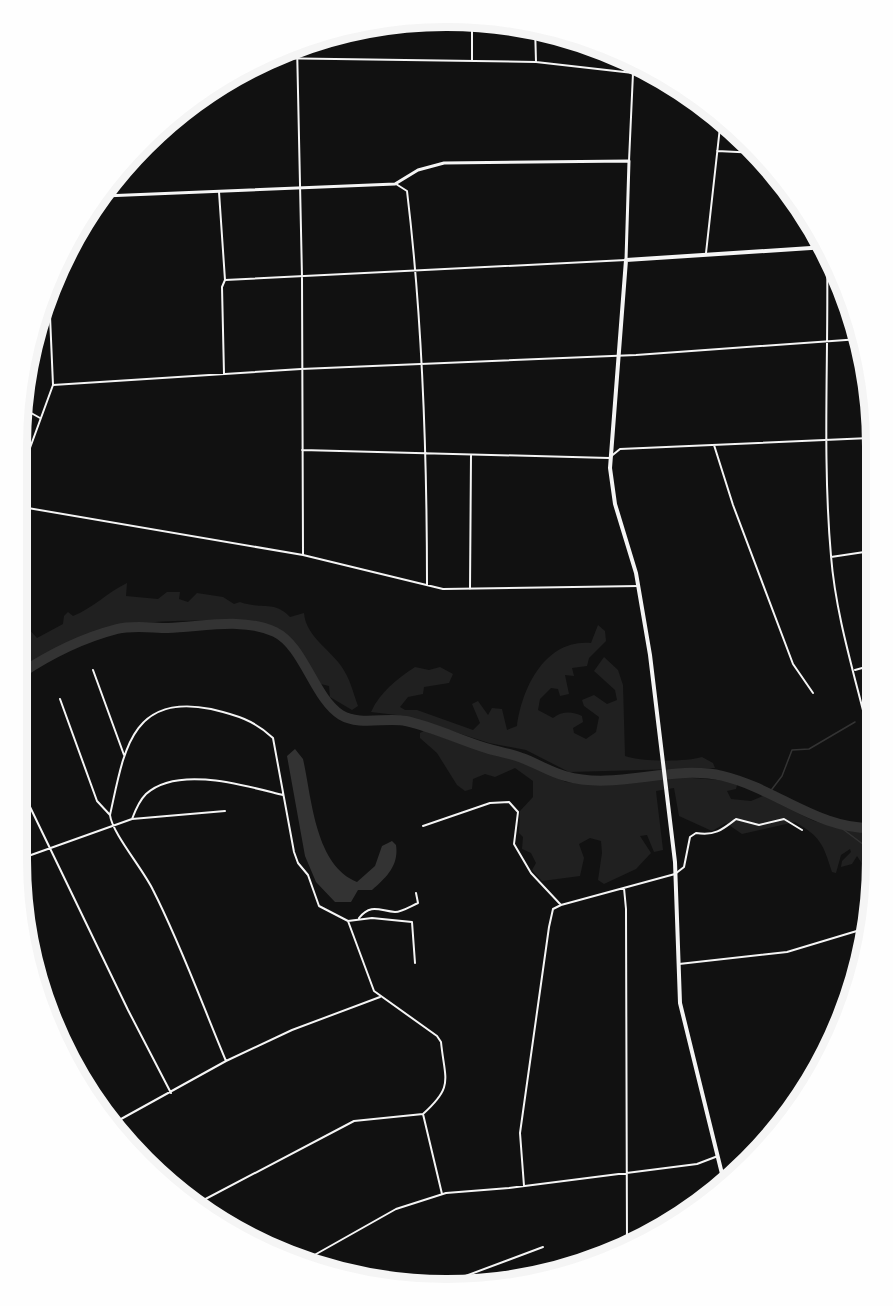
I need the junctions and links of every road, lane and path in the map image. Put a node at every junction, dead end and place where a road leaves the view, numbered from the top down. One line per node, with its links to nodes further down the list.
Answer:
1 (472, 28): 6 (street)
2 (535, 37): 7 (street)
3 (297, 55): 5 (street)
4 (289, 58): 5 (street)
5 (297, 58): 6 (street); 15 (street)
6 (472, 61): 7 (street)
7 (536, 62): 8 (street)
8 (633, 73): 9 (street); 13 (street)
9 (637, 73)
10 (720, 128): 11 (street)
11 (717, 151): 12 (street); 19 (street)
12 (745, 152)
13 (629, 161): 14 (street); 20 (street)
14 (395, 184): 15 (street); 21 (street)
15 (300, 188): 16 (street); 23 (street)
16 (219, 191): 17 (street); 24 (street)
17 (111, 196)
18 (817, 249): 19 (main road)
19 (706, 253): 20 (main road)
20 (626, 260): 21 (street); 28 (main road)
21 (417, 270): 23 (street); 29 (street)
22 (827, 271): 27 (street)
23 (302, 277): 24 (street); 30 (street)
24 (225, 280): 31 (street)
25 (50, 311): 32 (street)
26 (852, 339): 27 (street)
27 (829, 340): 28 (street); 36 (street)
28 (618, 354): 29 (street); 42 (main road)
29 (423, 363): 30 (street); 40 (street)
30 (301, 369): 31 (street); 38 (street)
31 (224, 374): 32 (street)
32 (52, 385): 34 (street)
33 (29, 412): 34 (street)
34 (40, 418): 39 (street)
35 (866, 438): 36 (street)
36 (827, 441): 37 (street); 46 (street)
37 (714, 445): 42 (street); 53 (street)
38 (302, 450): 40 (street); 45 (street)
39 (27, 455)
40 (427, 455): 41 (street); 47 (street)
41 (471, 455): 42 (street); 49 (street)
42 (609, 458): 48 (main road)
43 (27, 508): 45 (street)
44 (866, 552): 46 (street)
45 (303, 555): 47 (street)
46 (831, 557): 52 (street)
47 (427, 585): 49 (street)
48 (639, 586): 49 (street); 67 (main road)
49 (470, 589)
50 (866, 667): 52 (street)
51 (93, 670): 56 (street)
52 (855, 670): 55 (street)
53 (813, 693)
54 (60, 699): 60 (street)
55 (866, 715)
56 (125, 757): 57 (street); 60 (street)
57 (283, 795): 61 (street); 72 (street)
58 (27, 802): 65 (street)
59 (225, 811): 61 (street)
60 (110, 814): 62 (street)
61 (132, 819): 62 (street)
62 (111, 826): 65 (street); 77 (street)
63 (423, 826): 70 (street)
64 (802, 830): 67 (street)
65 (48, 849): 66 (street); 78 (street)
66 (27, 856)
67 (675, 874): 68 (street); 75 (main road)
68 (624, 888): 70 (street); 82 (street)
69 (416, 893): 71 (street)
70 (561, 905): 84 (street)
71 (359, 918): 72 (street); 74 (street)
72 (348, 921): 76 (street)
73 (860, 930): 75 (street)
74 (415, 963)
75 (678, 964): 81 (main road)
76 (380, 997): 77 (street); 79 (street)
77 (226, 1061): 78 (street)
78 (171, 1093): 80 (street)
79 (423, 1114): 85 (street); 86 (street)
80 (119, 1121)
81 (718, 1156): 82 (street); 83 (main road)
82 (628, 1173): 84 (street); 87 (street)
83 (722, 1175)
84 (524, 1186): 85 (street)
85 (442, 1194): 89 (street)
86 (203, 1200)
87 (627, 1238)
88 (543, 1246): 90 (street)
89 (311, 1257)
90 (458, 1279)

